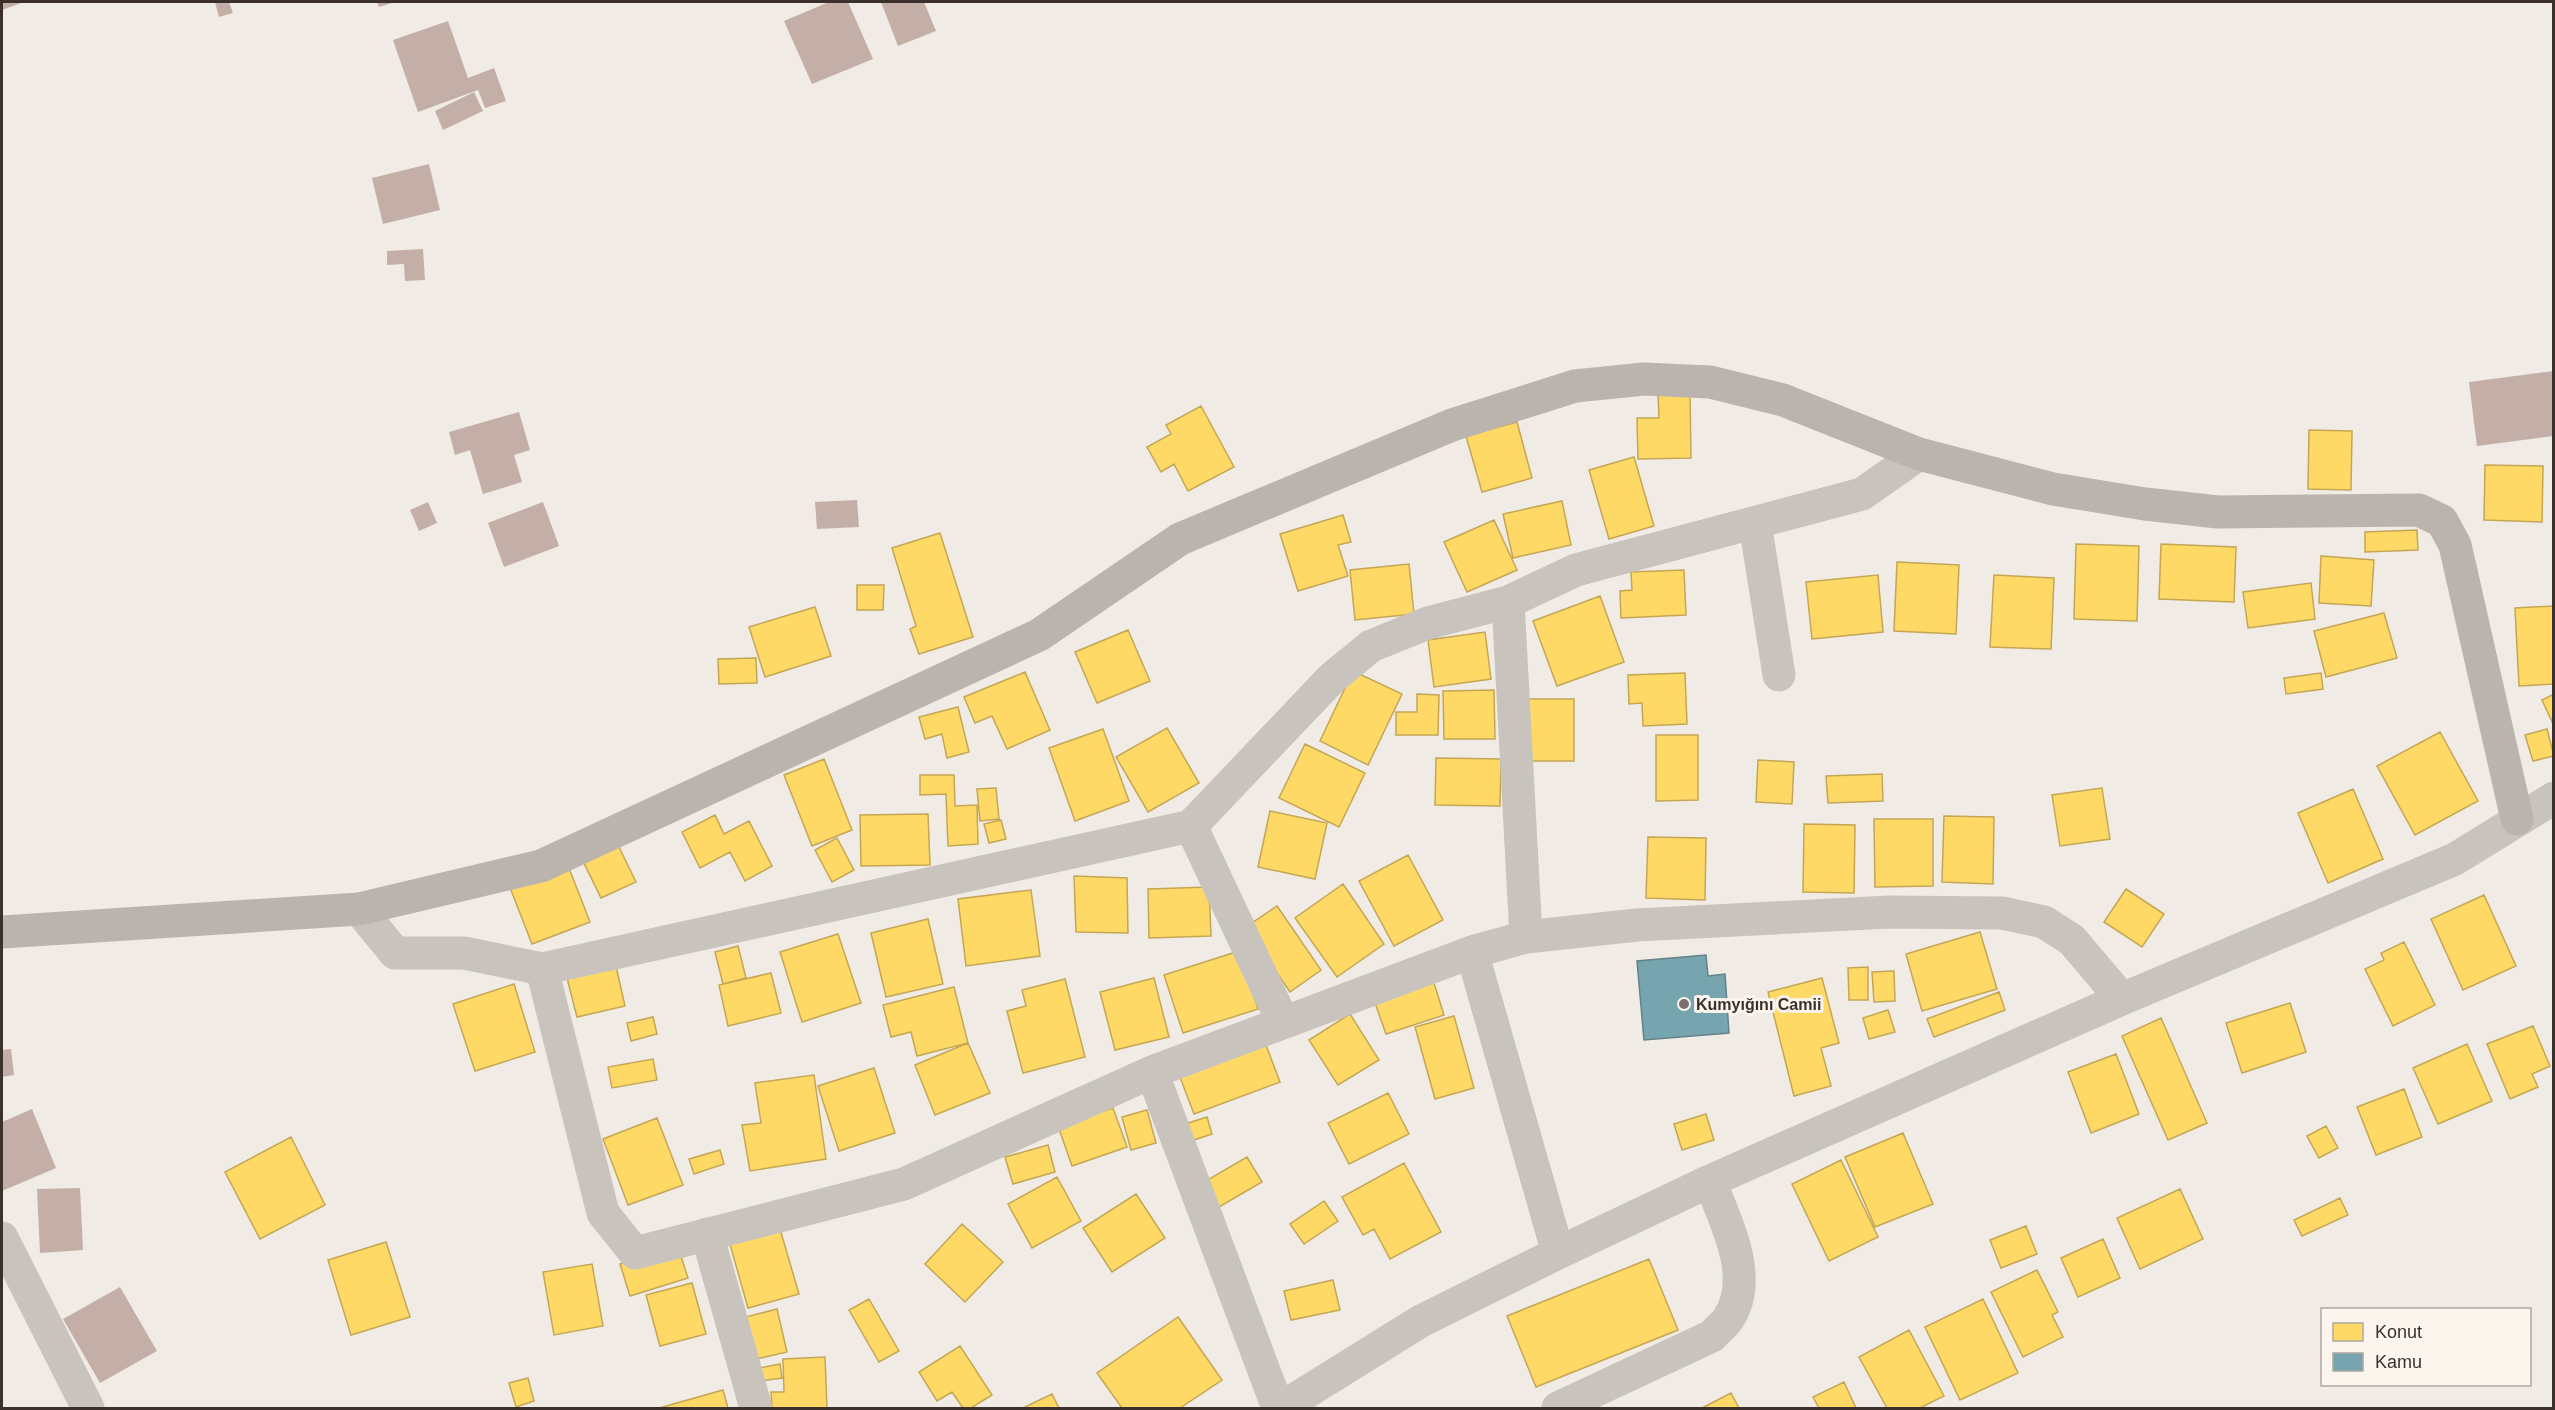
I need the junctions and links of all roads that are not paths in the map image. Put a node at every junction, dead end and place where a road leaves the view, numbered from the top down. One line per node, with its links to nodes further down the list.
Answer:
1 (1919, 454): 2 (street); 6 (street); 8 (street)
2 (1755, 523): 3 (street); 4 (street)
3 (1508, 602): 7 (street); 10 (street)
4 (1779, 675)
5 (2553, 798): 6 (street)
6 (2517, 819): 13 (street)
7 (1191, 826): 12 (street); 14 (street)
8 (359, 909): 9 (street); 12 (street)
9 (2, 932)
10 (1526, 937): 11 (street); 13 (street)
11 (1472, 952): 14 (street); 19 (street)
12 (542, 969): 17 (street)
13 (2122, 999): 16 (street)
14 (1283, 1022): 15 (street)
15 (1152, 1072): 17 (street); 22 (street)
16 (1710, 1181): 19 (street); 23 (street)
17 (707, 1234): 21 (street)
18 (2, 1238): 20 (street)
19 (1558, 1253): 22 (street)
20 (88, 1408)
21 (756, 1408)
22 (1280, 1408)
23 (1558, 1408)

